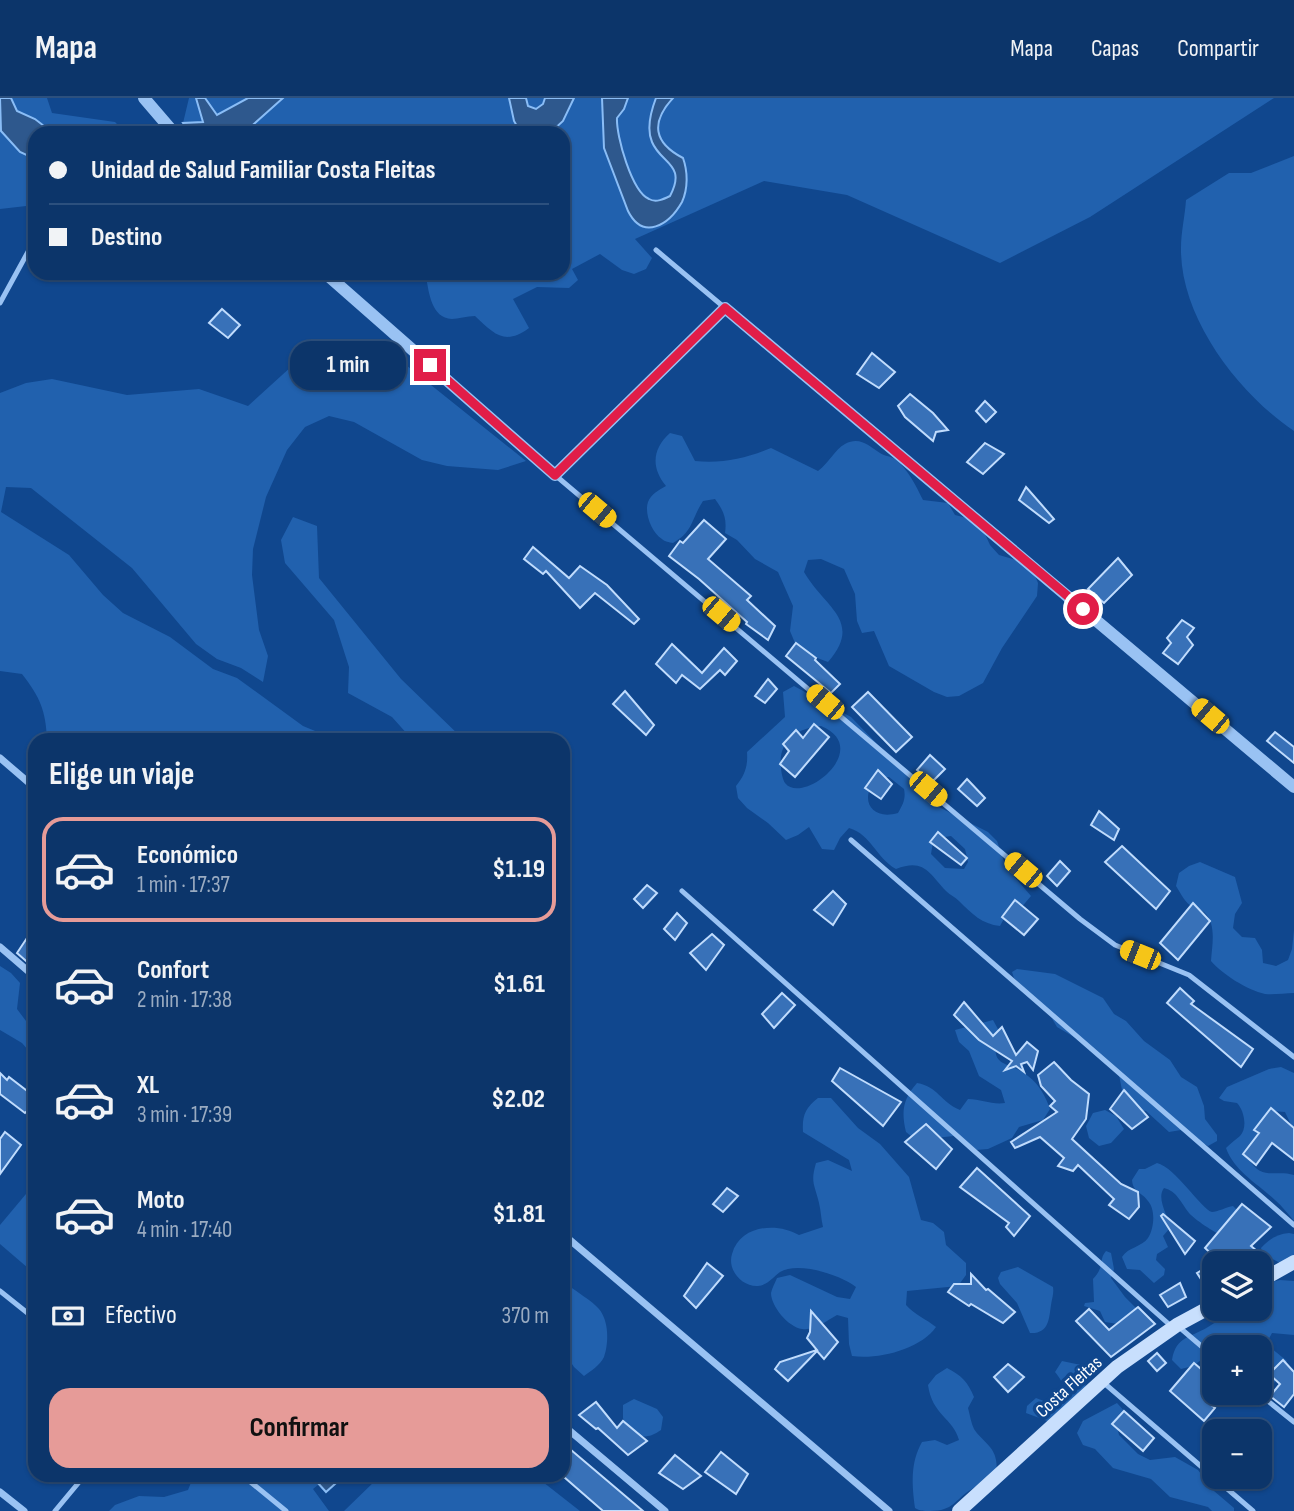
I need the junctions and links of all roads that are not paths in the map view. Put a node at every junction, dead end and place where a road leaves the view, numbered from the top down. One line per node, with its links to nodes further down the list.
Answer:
1 (144, 98): 2 (street)
2 (168, 126)
3 (656, 250): 7 (lane)
4 (28, 252): 6 (lane)
5 (333, 280): 8 (street)
6 (0, 303)
7 (725, 308): 8 (street); 11 (street)
8 (555, 475): 16 (lane)
9 (0, 758): 10 (street)
10 (28, 782)
11 (1294, 786)
12 (851, 840): 17 (lane)
13 (682, 891): 24 (lane)
14 (0, 947): 15 (street)
15 (28, 971)
16 (1294, 1057)
17 (1294, 1224)
18 (570, 1240): 37 (street)
19 (1293, 1264): 20 (main road)
20 (1272, 1275)
21 (0, 1291): 23 (lane)
22 (1202, 1312): 24 (main road, Costa Fleitas)
23 (28, 1313)
24 (1175, 1327): 25 (lane); 26 (main road, Costa Fleitas)
25 (1202, 1348)
26 (1101, 1381): 38 (main road, Costa Fleitas); 39 (lane)
27 (1272, 1405): 28 (lane)
28 (1294, 1423)
29 (570, 1431): 36 (street)
30 (79, 1482): 34 (lane)
31 (251, 1482): 35 (lane)
32 (0, 1492): 33 (street)
33 (24, 1511)
34 (55, 1511)
35 (286, 1511)
36 (665, 1511)
37 (889, 1511)
38 (959, 1511)
39 (1253, 1511)

